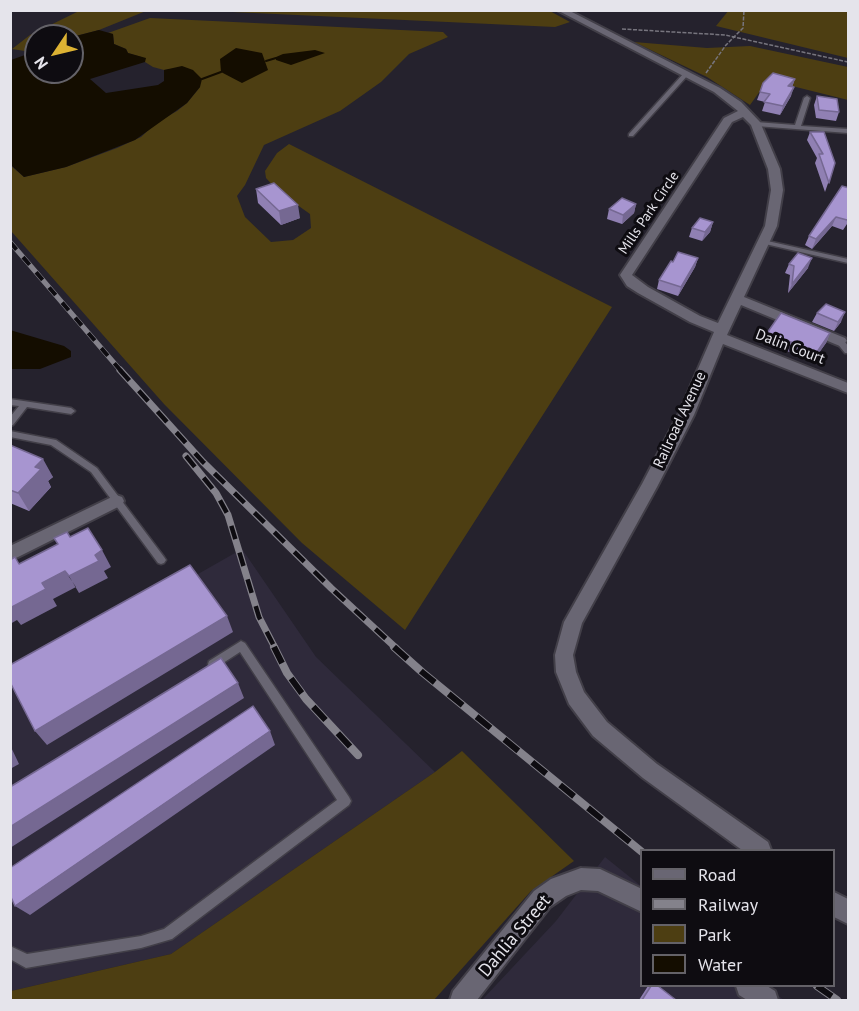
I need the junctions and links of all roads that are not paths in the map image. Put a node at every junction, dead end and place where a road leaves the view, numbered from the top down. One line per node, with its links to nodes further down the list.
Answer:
1 (561, 10): 2 (street, Railroad Avenue)
2 (692, 77): 4 (street, Railroad Avenue); 8 (lane)
3 (807, 98): 6 (lane)
4 (745, 112): 5 (street, Railroad Avenue); 12 (street, Mills Park Circle)
5 (756, 124): 6 (lane); 9 (street, Railroad Avenue)
6 (798, 126): 7 (lane)
7 (849, 131)
8 (632, 135)
9 (763, 242): 10 (lane); 11 (street, Railroad Avenue)
10 (849, 261)
11 (738, 299): 12 (street, Railroad Avenue); 13 (street)
12 (721, 334): 14 (street, Dalin Court); 24 (street, Railroad Avenue)
13 (844, 346)
14 (849, 388)
15 (10, 402): 16 (lane)
16 (25, 404): 17 (lane); 18 (lane)
17 (71, 411)
18 (10, 423)
19 (10, 434): 20 (lane)
20 (116, 501): 21 (street); 22 (lane)
21 (10, 554)
22 (161, 560)
23 (202, 670): 28 (lane)
24 (759, 849)
25 (640, 900): 30 (street, Dahlia Street)
26 (835, 904): 27 (street)
27 (849, 913)
28 (10, 952)
29 (749, 987): 31 (street)
30 (462, 1000)
31 (766, 1000)

